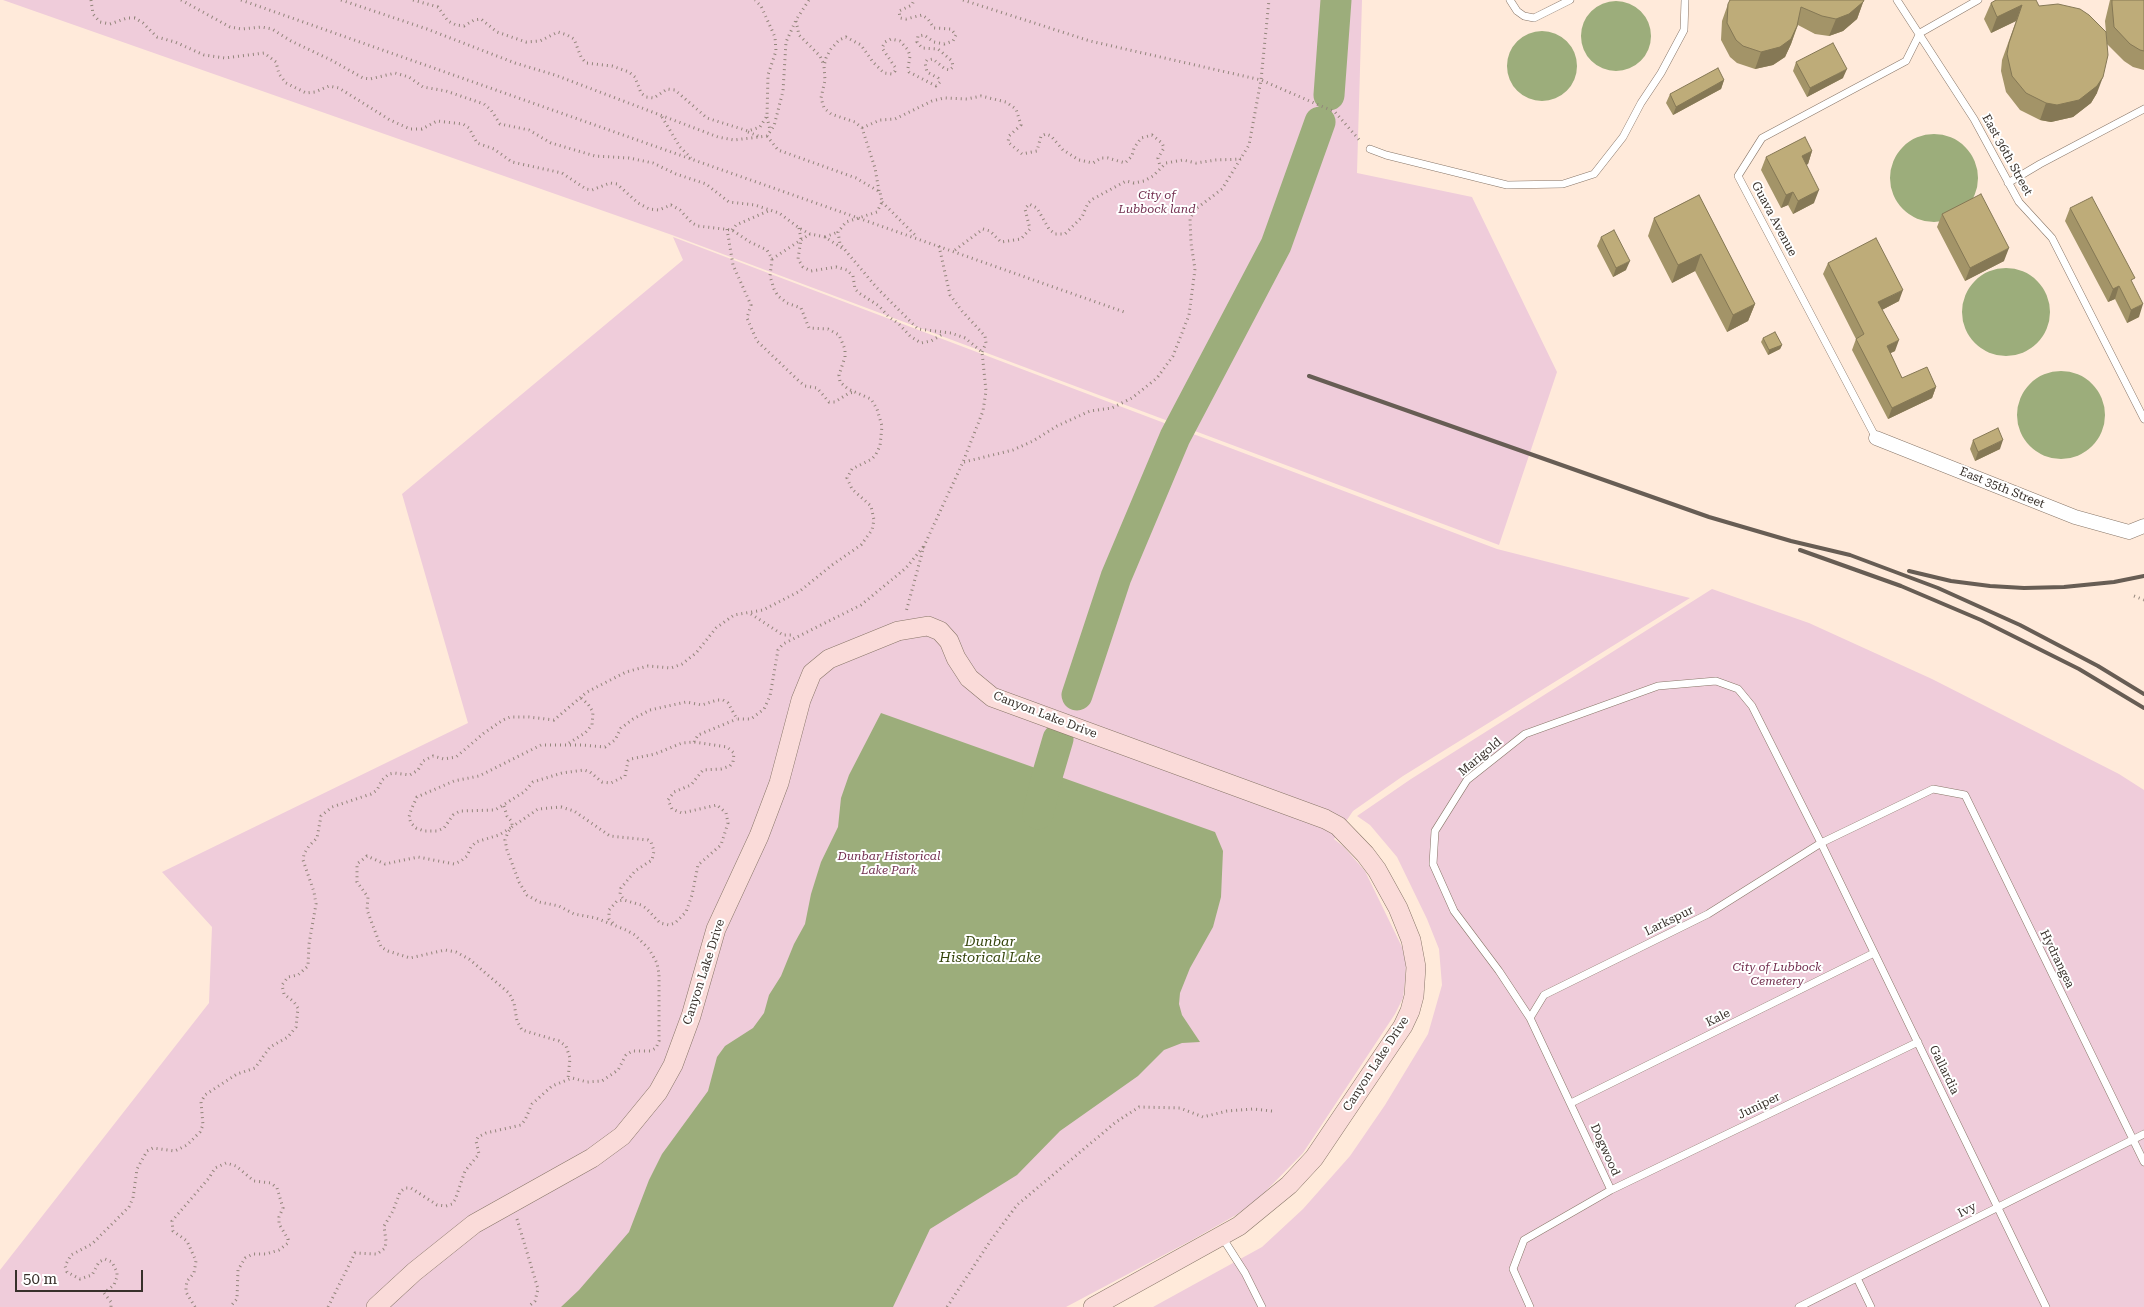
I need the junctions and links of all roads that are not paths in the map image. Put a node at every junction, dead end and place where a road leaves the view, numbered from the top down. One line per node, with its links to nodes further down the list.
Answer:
1 (1510, 0): 2 (lane)
2 (1570, 0)
3 (1685, 0): 8 (lane)
4 (1897, 0): 6 (lane, East 36th Street)
5 (1978, 0): 6 (lane)
6 (1920, 33): 9 (lane, East 36th Street); 11 (lane, Guava Avenue)
7 (2144, 109): 9 (lane)
8 (1370, 149)
9 (2008, 183): 10 (lane, East 36th Street)
10 (2144, 419)
11 (1876, 438): 12 (street, East 35th Street)
12 (2144, 526)
13 (1738, 689): 14 (lane, Gallardia); 16 (lane, Marigold)
14 (1821, 843): 15 (lane, Gallardia); 16 (lane, Larkspur); 20 (lane, Hydrangea)
15 (1874, 953): 17 (lane, Gallardia); 18 (lane, Kale)
16 (1530, 1018): 18 (lane, Dogwood)
17 (1918, 1042): 22 (lane, Juniper); 23 (lane, Gallardia)
18 (1571, 1103): 22 (lane, Dogwood)
19 (2144, 1134): 20 (lane, Ivy)
20 (2133, 1139): 21 (lane, Hydrangea); 23 (lane, Ivy)
21 (2144, 1162)
22 (1611, 1190): 29 (lane, Dogwood)
23 (1998, 1207): 25 (lane, Ivy); 32 (lane, Gallardia)
24 (1222, 1237): 26 (street, Canyon Lake Drive); 27 (street, Canyon Lake Drive); 28 (lane)
25 (1857, 1278): 30 (lane, Ivy); 31 (lane)
26 (376, 1307)
27 (1092, 1307)
28 (1262, 1307)
29 (1530, 1307)
30 (1800, 1307)
31 (1871, 1307)
32 (2046, 1307)

